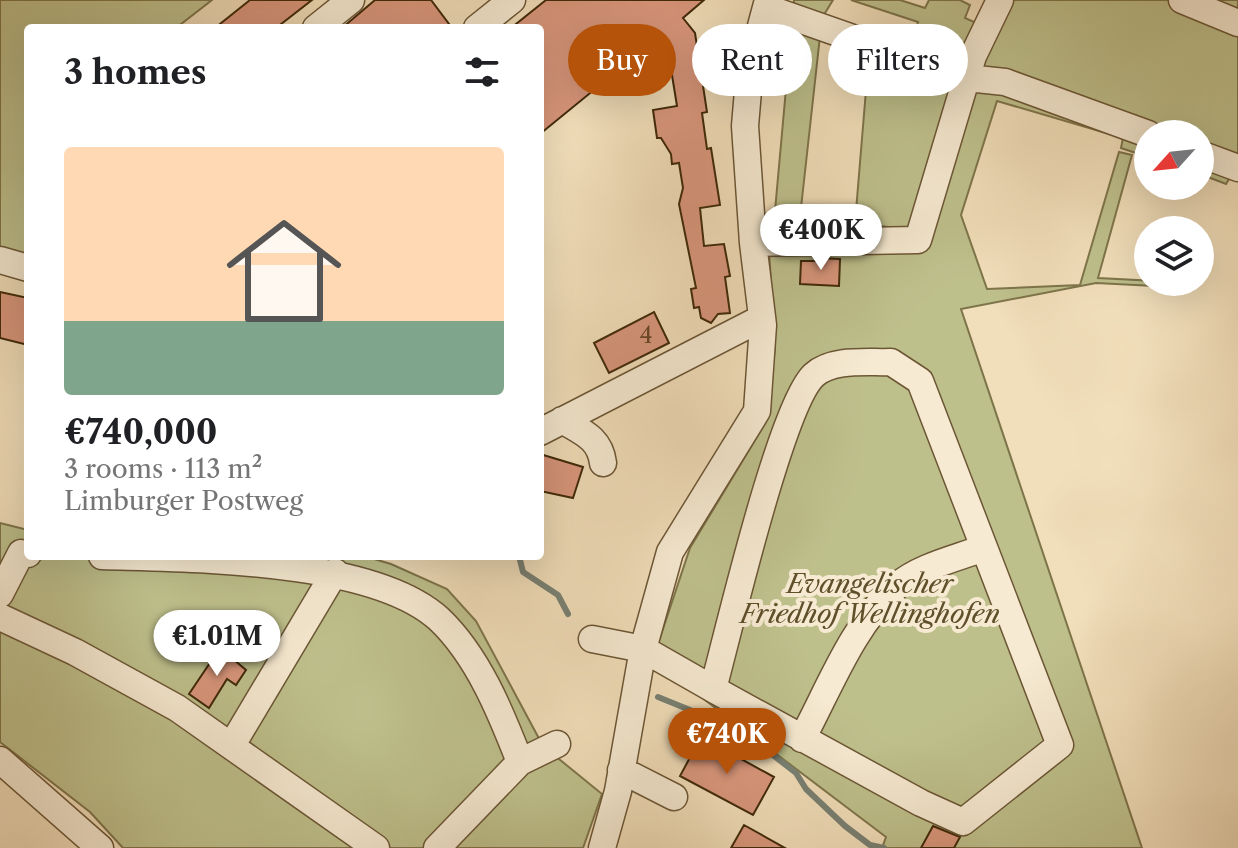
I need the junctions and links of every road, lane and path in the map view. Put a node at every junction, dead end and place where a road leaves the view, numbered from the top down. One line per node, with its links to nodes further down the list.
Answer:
1 (351, 0): 7 (street)
2 (512, 0): 8 (street)
3 (1000, 0): 10 (street)
4 (1182, 0): 6 (street)
5 (767, 4): 9 (street); 16 (street)
6 (1238, 23)
7 (321, 24)
8 (482, 24)
9 (828, 27)
10 (968, 74)
11 (968, 78): 13 (street)
12 (962, 96): 16 (street)
13 (1134, 129)
14 (1214, 159): 15 (street)
15 (1238, 168)
16 (753, 243): 19 (street)
17 (0, 260): 18 (street)
18 (24, 267)
19 (762, 318): 20 (street); 29 (street)
20 (551, 426): 21 (street)
21 (603, 463)
22 (981, 549): 30 (street); 31 (street); 31 (street)
23 (24, 553): 26 (street)
24 (160, 560): 25 (street)
25 (335, 572): 33 (street); 35 (street)
26 (0, 594)
27 (0, 617): 33 (street)
28 (592, 639): 29 (street)
29 (643, 649): 30 (street); 36 (street)
30 (713, 689): 31 (street)
31 (802, 739)
32 (557, 744): 35 (street)
33 (232, 745): 39 (street)
34 (0, 760): 38 (street)
35 (520, 762): 40 (street)
36 (621, 770): 37 (street); 41 (street)
37 (674, 797)
38 (100, 848)
39 (376, 848)
40 (437, 848)
41 (602, 848)

